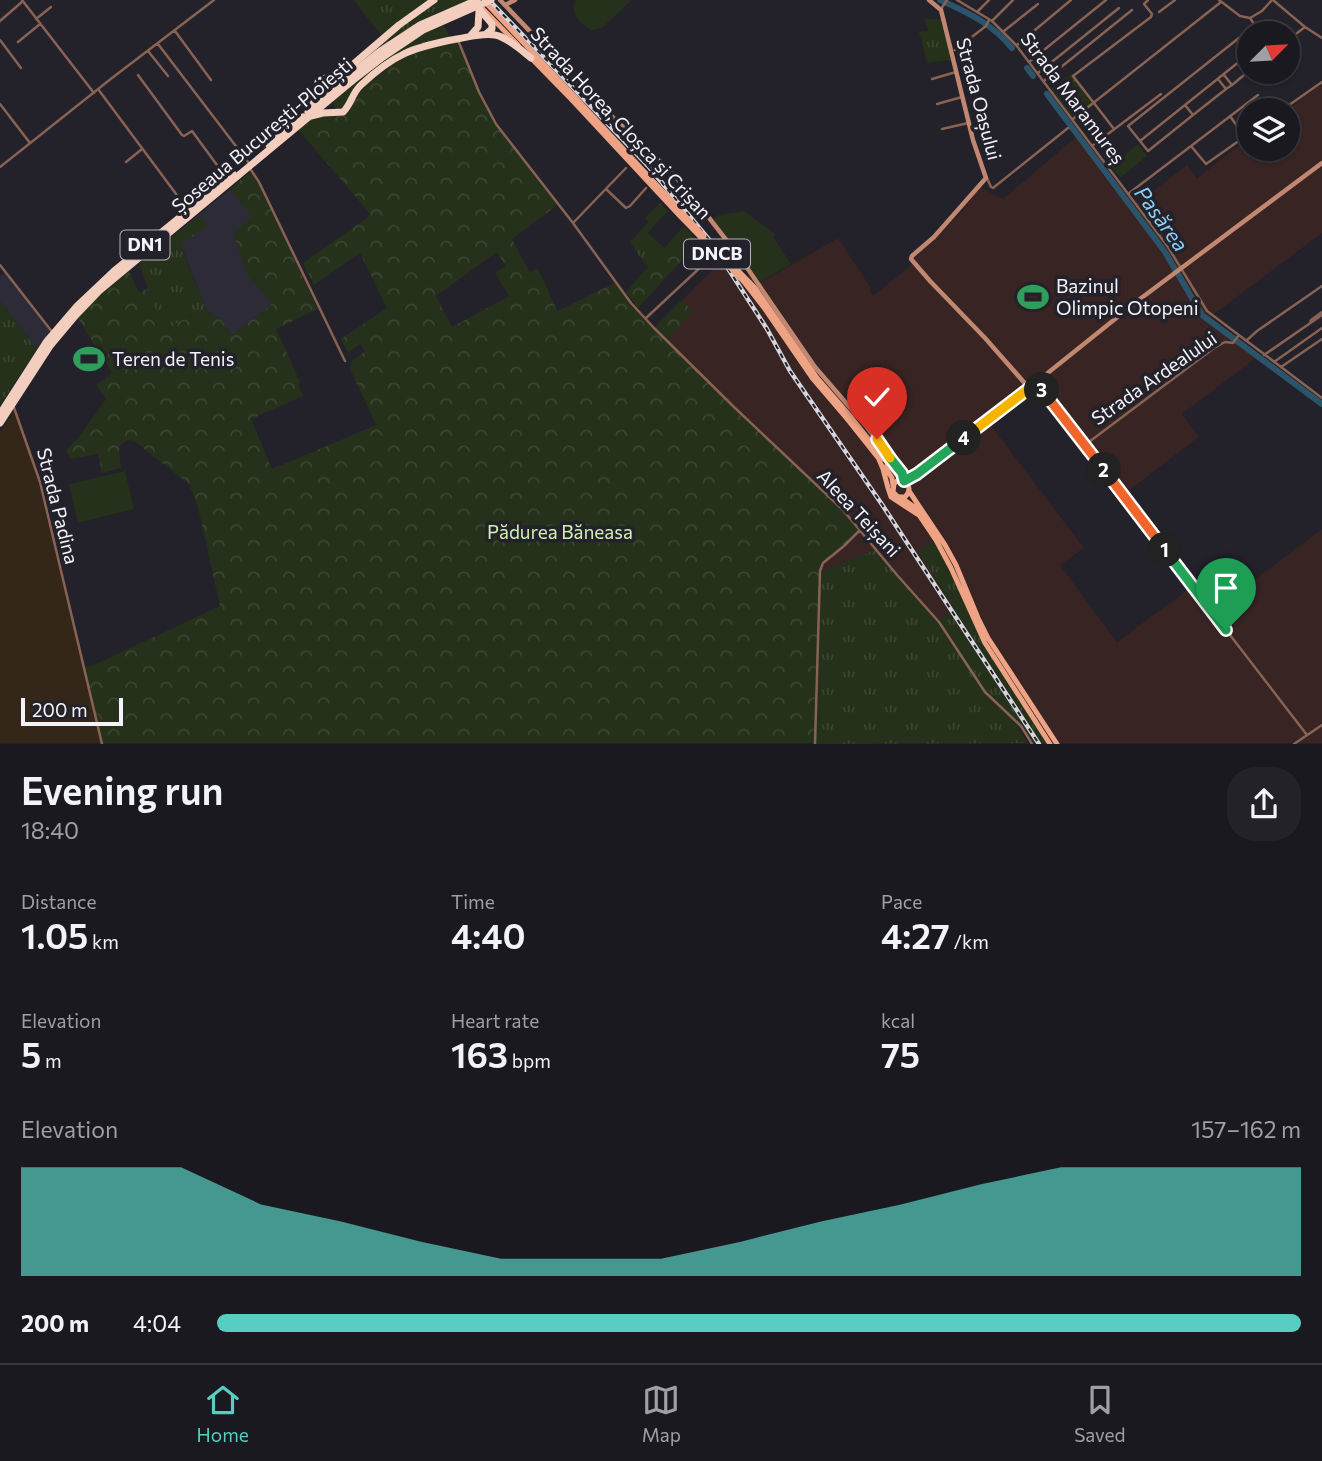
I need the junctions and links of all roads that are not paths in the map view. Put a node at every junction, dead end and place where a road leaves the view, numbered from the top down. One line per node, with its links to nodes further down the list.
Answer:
1 (202, 0): 22 (street)
2 (214, 0): 22 (street)
3 (434, 0): 63 (highway)
4 (473, 0): 28 (highway); 36 (main road, DNCB); 69 (highway, Șoseaua București-Ploiești / DN1, bridge)
5 (483, 0): 36 (main road, DNCB)
6 (491, 0): 69 (highway, Șoseaua București-Ploiești / DN1, bridge)
7 (500, 0): 23 (street, Strada Horea, Cloșca și Crișan)
8 (515, 0): 23 (street)
9 (929, 0): 26 (street)
10 (947, 0): 26 (street)
11 (957, 0): 29 (street, Strada Maramureș)
12 (989, 0): 29 (street)
13 (1013, 0): 34 (street)
14 (1071, 0): 51 (street)
15 (1106, 0): 55 (street)
16 (1148, 0): 81 (street)
17 (1175, 0): 30 (street)
18 (1272, 0): 31 (street); 39 (street)
19 (22, 1): 32 (street); 33 (street)
20 (1220, 1): 31 (street); 81 (street)
21 (1038, 4): 41 (street)
22 (207, 5): 40 (street)
23 (505, 5): 137 (street, Strada Horea, Cloșca și Crișan)
24 (51, 7): 32 (street)
25 (1119, 8): 59 (street)
26 (941, 10): 58 (street, Strada Oașului)
27 (1132, 10): 67 (street)
28 (481, 12): 36 (highway); 38 (highway); 43 (highway)
29 (977, 12): 34 (street, Strada Maramureș)
30 (1159, 12)
31 (1250, 18): 35 (street)
32 (36, 19): 37 (street)
33 (0, 21)
34 (991, 21): 41 (street, Strada Maramureș); 52 (street)
35 (1252, 21)
36 (501, 22): 54 (main road, DNCB); 78 (main road, Strada Horea, Cloșca și Crișan / DNCB)
37 (40, 23): 49 (street); 74 (street)
38 (478, 27): 43 (highway); 44 (highway)
39 (1305, 27): 42 (street); 45 (street)
40 (174, 31): 50 (street); 66 (street)
41 (1004, 31): 51 (street, Strada Maramureș)
42 (1300, 31)
43 (486, 34): 44 (highway); 54 (highway)
44 (467, 37): 46 (highway)
45 (1322, 38)
46 (458, 39): 84 (highway); 111 (street, Aleea Teișani)
47 (1237, 39): 94 (street)
48 (0, 40): 57 (street)
49 (18, 42)
50 (158, 44): 53 (street); 102 (street, Șoseaua București-Ploiești)
51 (1016, 45): 55 (street, Strada Maramureș)
52 (955, 50)
53 (148, 51): 62 (street); 72 (street)
54 (531, 58): 78 (main road, Strada Horea, Cloșca și Crișan / DNCB)
55 (1029, 62): 59 (street, Strada Maramureș)
56 (1237, 63): 60 (street)
57 (21, 68)
58 (956, 72): 64 (street); 77 (street, Strada Oașului)
59 (1038, 73): 67 (street, Strada Maramureș)
60 (1223, 74): 65 (street); 71 (street)
61 (138, 75): 106 (street, Șoseaua București-Ploiești)
62 (167, 76)
63 (322, 79): 69 (highway); 85 (highway)
64 (932, 79)
65 (1218, 79): 73 (street); 83 (street)
66 (211, 80)
67 (1044, 81): 88 (street, Strada Maramureș)
68 (1237, 81): 71 (street)
69 (347, 82): 84 (highway); 85 (highway, Șoseaua București-Ploiești / DN1)
70 (1322, 82): 79 (street)
71 (1232, 85): 73 (street)
72 (98, 89): 74 (street); 99 (street)
73 (1226, 89): 86 (street)
74 (94, 93): 95 (street)
75 (1161, 94): 93 (street)
76 (1258, 95): 87 (street)
77 (962, 97): 80 (street); 89 (street, Strada Oașului)
78 (573, 98): 132 (main road, Strada Horea, Cloșca și Crișan / DNCB, bridge)
79 (1299, 98)
80 (937, 103)
81 (1094, 103): 88 (street); 93 (street)
82 (0, 104): 95 (street)
83 (1185, 105): 86 (street); 94 (street)
84 (348, 108): 85 (highway)
85 (309, 114): 102 (highway, Șoseaua București-Ploiești / DN1)
86 (1193, 115): 94 (street)
87 (1230, 116): 90 (street); 98 (street)
88 (1073, 119): 97 (street, Strada Maramureș)
89 (968, 123): 92 (street); 105 (street, Strada Oașului)
90 (1237, 126)
91 (1068, 128): 105 (street)
92 (943, 129)
93 (1114, 129): 97 (street)
94 (1140, 141)
95 (30, 143): 103 (street)
96 (1237, 143): 98 (street)
97 (1093, 146): 109 (street, Strada Maramureș)
98 (1191, 146): 109 (street)
99 (143, 149): 100 (street); 110 (street)
100 (125, 162)
101 (1322, 163): 114 (street)
102 (248, 165): 106 (highway, Șoseaua București-Ploiești / DN1); 124 (street); 130 (highway, Șoseaua București-Ploiești / DN1)
103 (0, 167)
104 (626, 168): 107 (street)
105 (986, 178): 128 (street, Strada Oașului)
106 (227, 179): 110 (highway, Șoseaua București-Ploiești / DN1)
107 (606, 188): 108 (street); 111 (street)
108 (646, 188)
109 (1128, 194): 114 (street, Strada Maramureș)
110 (188, 210): 119 (highway, Șoseaua București-Ploiești / DN1)
111 (573, 223): 117 (street, Aleea Teișani)
112 (705, 263): 117 (street)
113 (0, 265): 119 (street)
114 (1181, 269): 120 (street, Strada Maramureș); 127 (street)
115 (1322, 286): 122 (street)
116 (1322, 314): 123 (street)
117 (645, 319): 142 (street, Aleea Teișani)
118 (1322, 328): 125 (street)
119 (53, 333): 131 (highway, Șoseaua București-Ploiești / DN1)
120 (1238, 336): 122 (street, Strada Maramureș); 134 (street, Strada Ardealului)
121 (1322, 340): 126 (street)
122 (1246, 341): 123 (street, Strada Maramureș)
123 (1264, 355): 125 (street, Strada Maramureș)
124 (345, 361)
125 (1274, 362): 126 (street, Strada Maramureș)
126 (1281, 367): 129 (street, Strada Maramureș)
127 (1036, 383): 128 (street); 134 (street)
128 (1029, 388): 136 (street)
129 (1322, 397)
130 (13, 404): 133 (highway, Șoseaua București-Ploiești / DN1); 145 (street, Strada Padina)
131 (0, 414)
132 (850, 418): 135 (main road, Strada Horea, Cloșca și Crișan / DNCB); 137 (main road, Strada Horea, Cloșca și Crișan / DNCB)
133 (0, 423)
134 (1085, 445): 144 (street)
135 (878, 457): 138 (main road, Strada Horea, Cloșca și Crișan / DNCB); 141 (main road)
136 (917, 474): 137 (street); 139 (street)
137 (904, 481): 138 (main road); 139 (main road, DNCB)
138 (893, 487): 140 (main road, DNCB)
139 (909, 489): 140 (main road); 149 (main road, DNCB)
140 (900, 497): 141 (main road, DNCB)
141 (928, 528): 148 (main road, DNCB)
142 (860, 530): 146 (street); 147 (street, Aleea Teișani)
143 (1322, 724): 144 (street)
144 (1307, 735): 150 (street)
145 (102, 744)
146 (815, 744)
147 (1032, 744)
148 (1050, 744)
149 (1057, 744)
150 (1294, 744)

